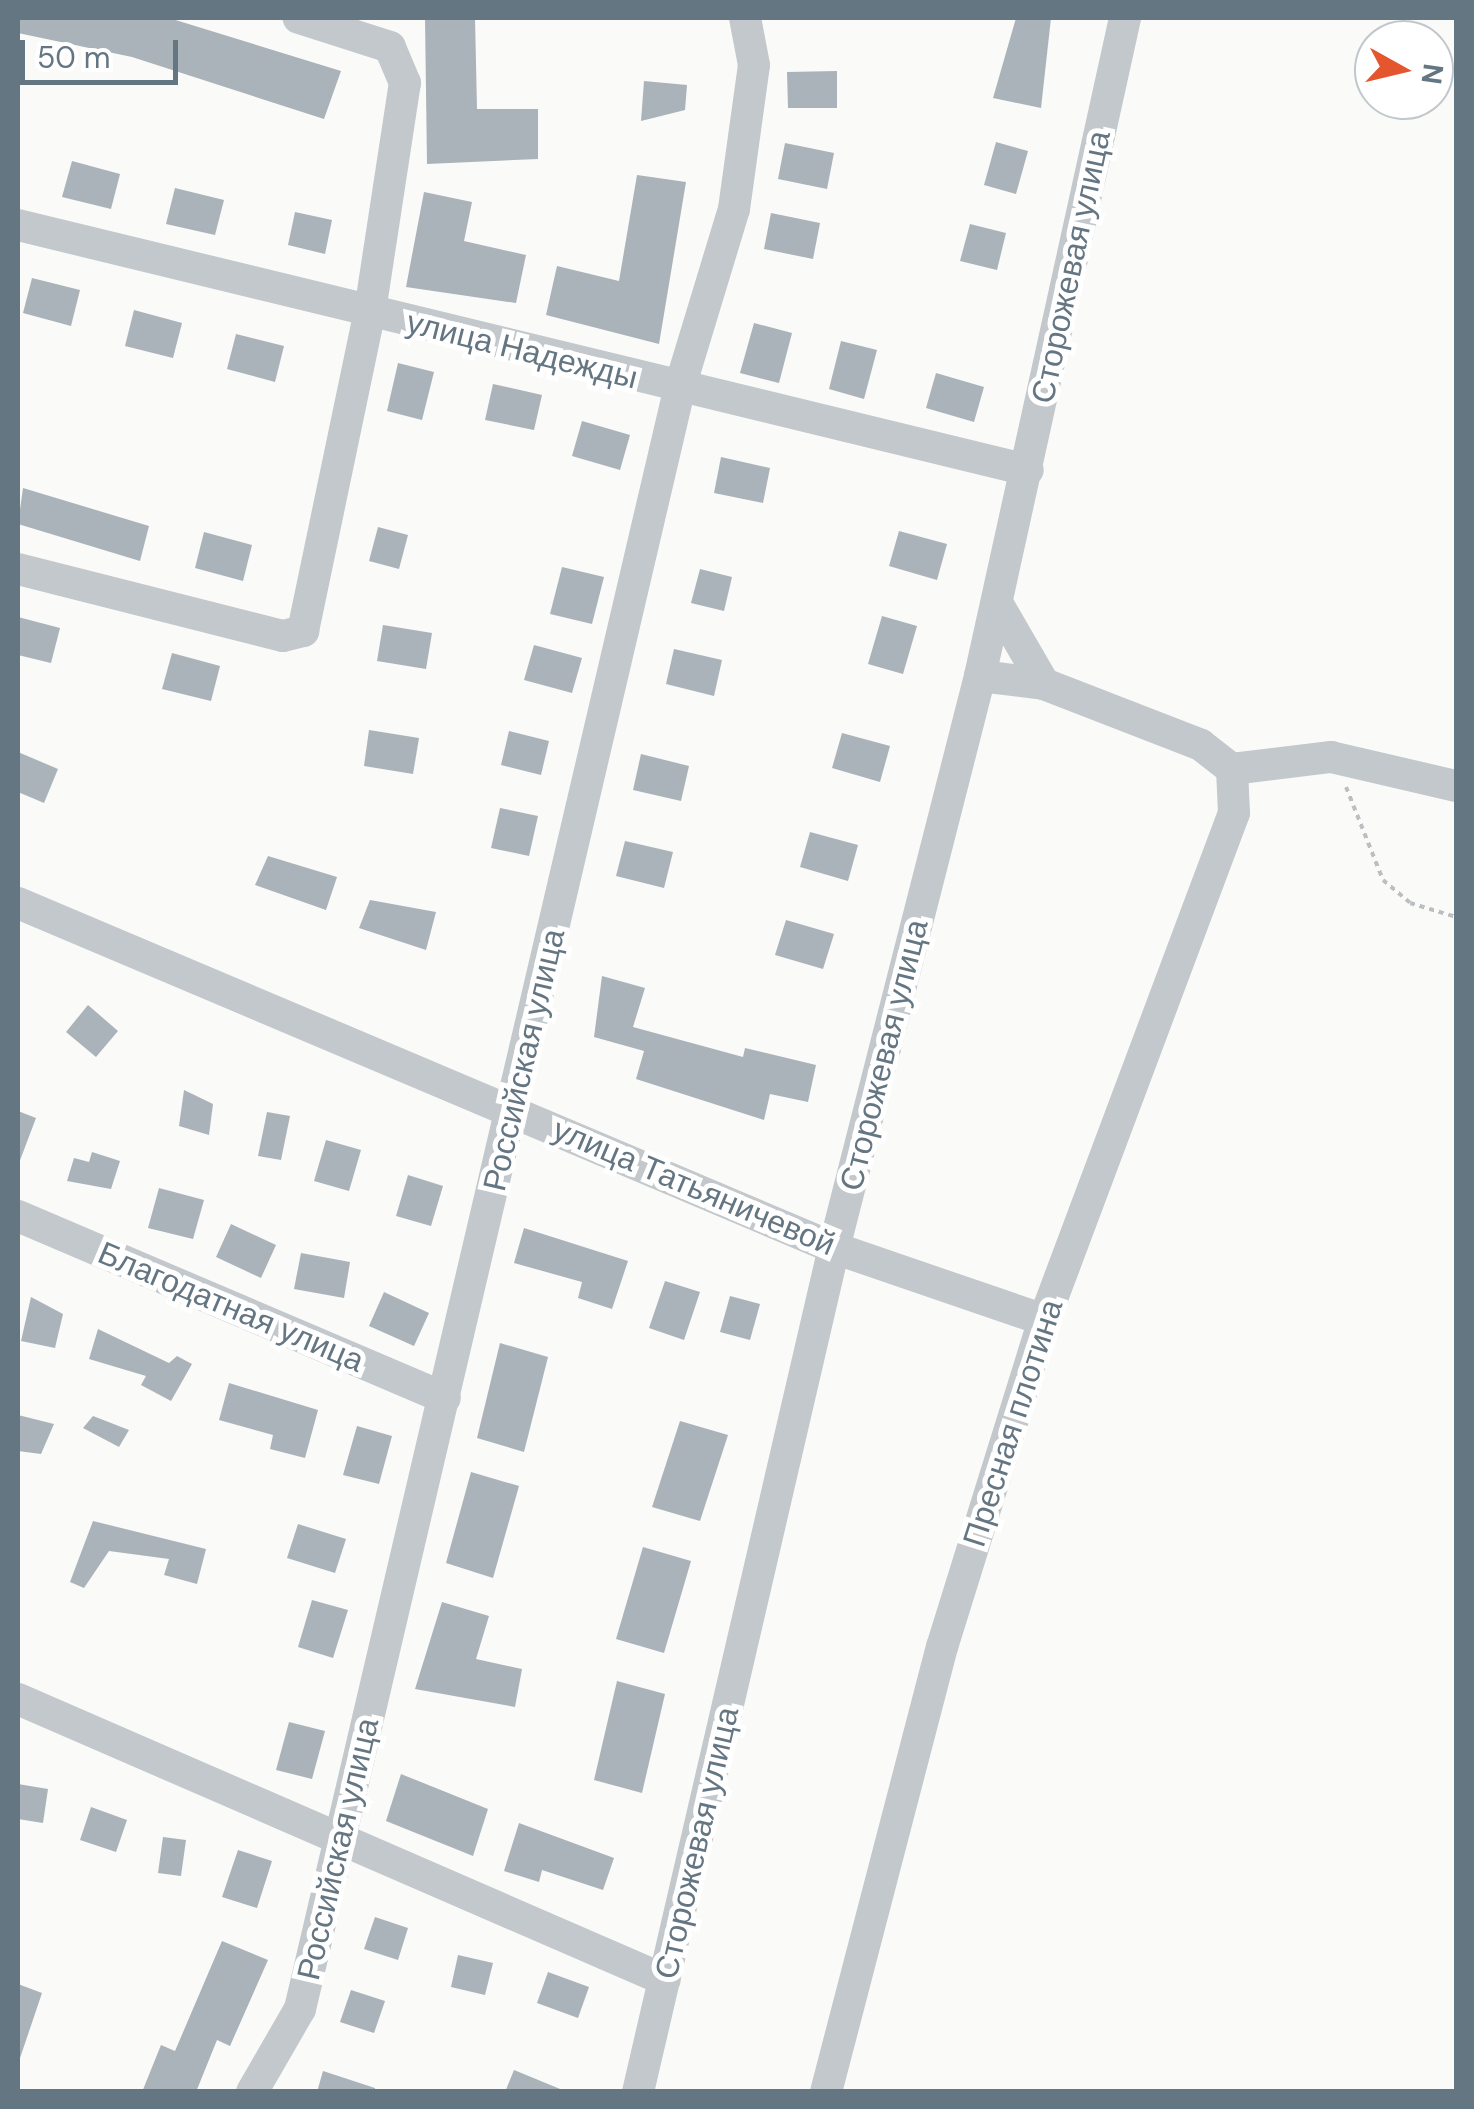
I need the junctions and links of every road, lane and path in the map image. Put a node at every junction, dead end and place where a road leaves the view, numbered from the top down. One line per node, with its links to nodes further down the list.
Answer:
1 (299, 18): 4 (street)
2 (745, 18): 7 (street, Российская улица)
3 (1125, 18): 8 (street, Сторожевая улица)
4 (362, 24): 6 (street)
5 (18, 226): 6 (street, улица Надежды)
6 (370, 311): 7 (street, улица Надежды); 9 (street)
7 (680, 390): 8 (street, улица Надежды); 18 (street, Российская улица)
8 (1028, 470): 10 (street, Сторожевая улица)
9 (18, 569)
10 (997, 603): 11 (street, Сторожевая улица); 12 (street)
11 (980, 676): 12 (street); 20 (street, Сторожевая улица)
12 (1044, 684): 14 (street)
13 (1331, 757): 14 (street); 15 (street); 17 (path)
14 (1232, 769): 21 (street, Пресная плотина)
15 (1456, 786)
16 (18, 903): 18 (street, улица Татьяничевой)
17 (1456, 918)
18 (514, 1110): 20 (street, улица Татьяничевой); 22 (street, Российская улица)
19 (18, 1216): 22 (street, Благодатная улица)
20 (834, 1248): 21 (street, улица Татьяничевой); 25 (street, Сторожевая улица)
21 (1044, 1320): 28 (street, Пресная плотина)
22 (445, 1398): 24 (street, Российская улица)
23 (18, 1699): 24 (street)
24 (340, 1841): 25 (street); 26 (street, Российская улица)
25 (665, 1980): 27 (street, Сторожевая улица)
26 (252, 2092)
27 (638, 2092)
28 (826, 2092)

